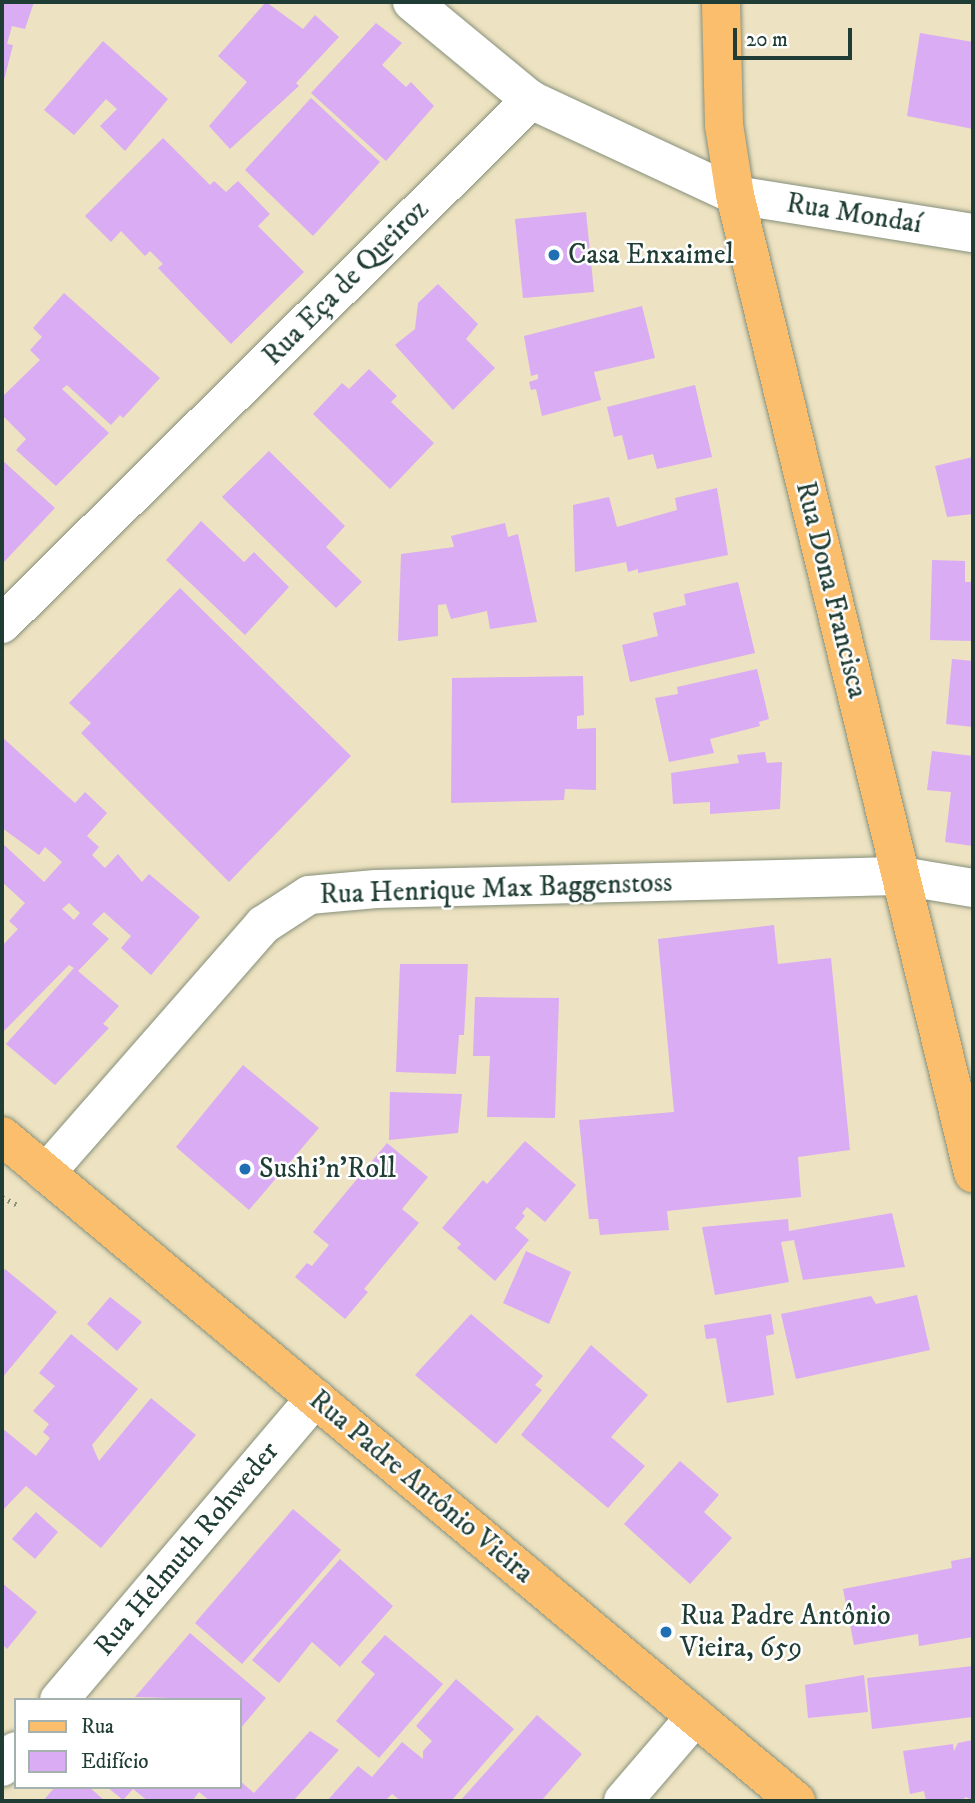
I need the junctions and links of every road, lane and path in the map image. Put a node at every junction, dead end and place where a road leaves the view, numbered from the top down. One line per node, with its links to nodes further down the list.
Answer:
1 (412, 2): 3 (street)
2 (721, 2): 4 (main road, Rua Dona Francisca)
3 (531, 100): 4 (street); 6 (street, Rua Eça de Queiroz)
4 (735, 195): 5 (street, Rua Mondaí); 7 (main road, Rua Dona Francisca)
5 (973, 233)
6 (2, 624)
7 (901, 876): 8 (street, Rua Henrique Max Baggenstoss); 11 (street, Rua Henrique Max Baggenstoss); 12 (main road, Rua Dona Francisca)
8 (973, 888)
9 (2, 1136): 11 (main road, Rua Padre Antônio Vieira)
10 (2, 1153): 11 (main road, Rua Padre Antônio Vieira)
11 (46, 1173): 13 (main road, Rua Padre Antônio Vieira)
12 (973, 1173)
13 (314, 1398): 14 (street, Rua Helmuth Rohweder); 15 (main road, Rua Padre Antônio Vieira)
14 (61, 1698)
15 (695, 1717): 18 (street); 19 (main road, Rua Padre Antônio Vieira)
16 (14, 1753): 17 (street)
17 (2, 1768)
18 (622, 1801)
19 (796, 1801)

